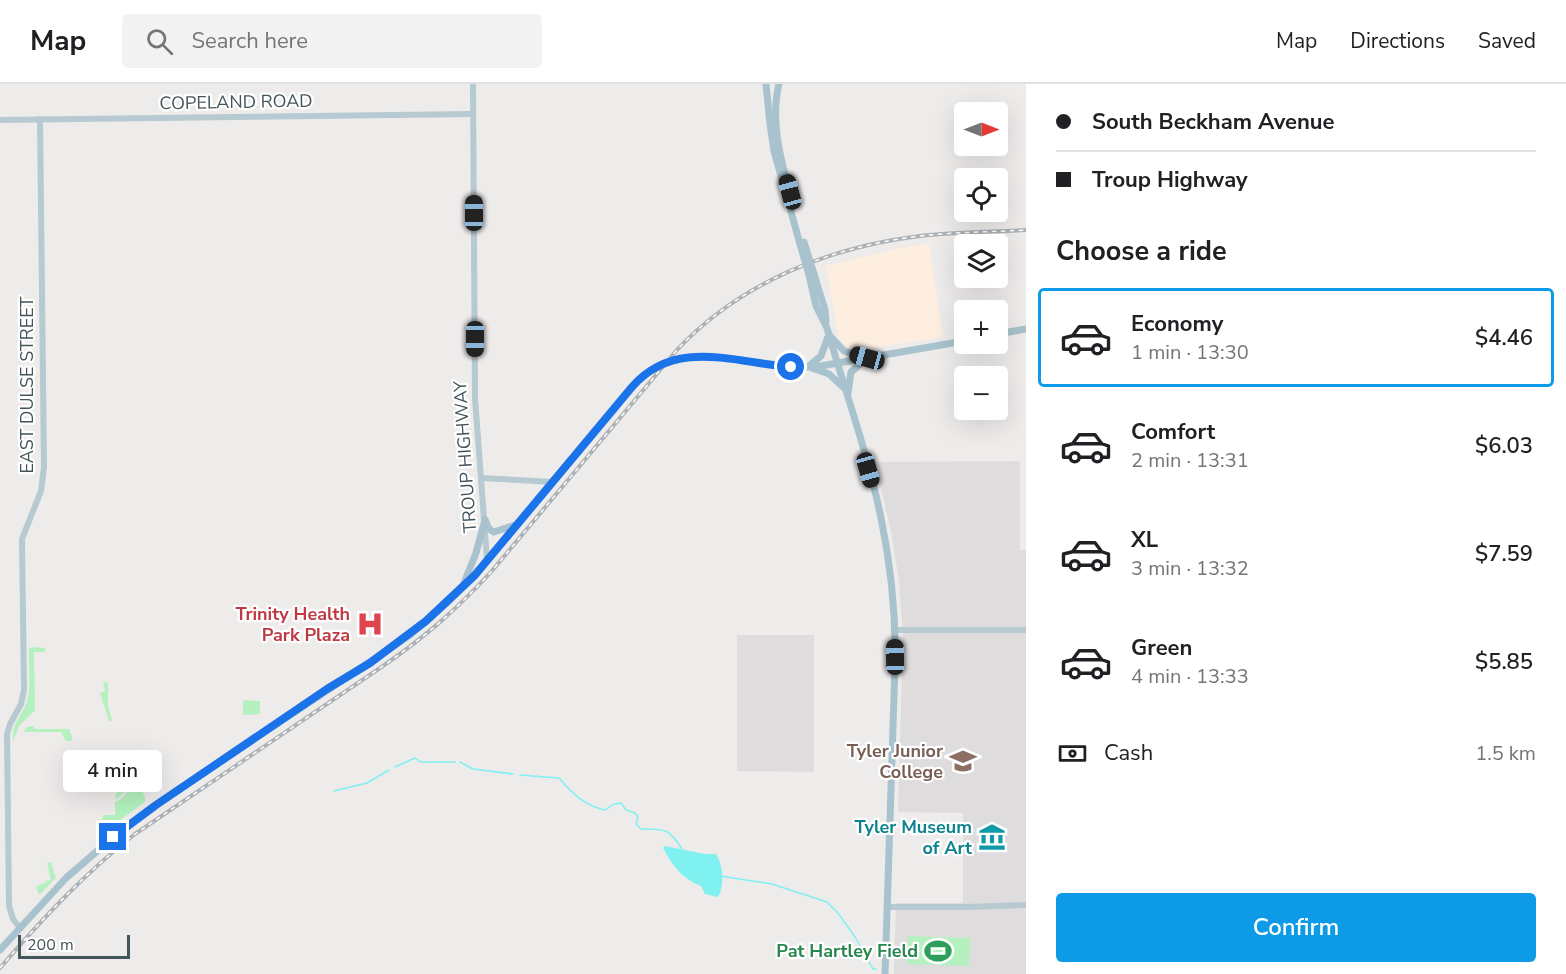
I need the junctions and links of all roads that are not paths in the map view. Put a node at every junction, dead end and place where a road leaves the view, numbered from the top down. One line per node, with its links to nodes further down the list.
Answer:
1 (473, 84): 4 (street, TROUP HIGHWAY)
2 (766, 84): 7 (main road)
3 (779, 84): 7 (main road)
4 (473, 114): 5 (street, COPELAND ROAD); 17 (street, TROUP HIGHWAY)
5 (40, 119): 6 (street, COPELAND ROAD); 27 (street, EAST DULSE STREET)
6 (0, 120)
7 (802, 243): 9 (main road, bridge)
8 (1026, 329): 10 (main road)
9 (828, 331): 12 (main road); 13 (main road); 14 (main road)
10 (1008, 332)
11 (954, 342): 12 (main road)
12 (867, 358): 13 (main road); 16 (main road)
13 (837, 364): 14 (main road); 15 (main road)
14 (808, 367): 15 (main road); 18 (main road)
15 (845, 389): 16 (main road)
16 (847, 398): 23 (main road)
17 (481, 478): 18 (street); 19 (street, TROUP HIGHWAY)
18 (553, 482): 20 (main road)
19 (485, 520): 20 (main road); 21 (street, TROUP HIGHWAY); 22 (main road)
20 (517, 524): 21 (main road)
21 (487, 560): 22 (main road)
22 (461, 588): 27 (main road)
23 (894, 630): 24 (street); 26 (main road)
24 (1026, 630)
25 (1026, 905): 26 (street)
26 (887, 907): 29 (main road)
27 (20, 928): 28 (main road)
28 (0, 950)
29 (885, 974)

